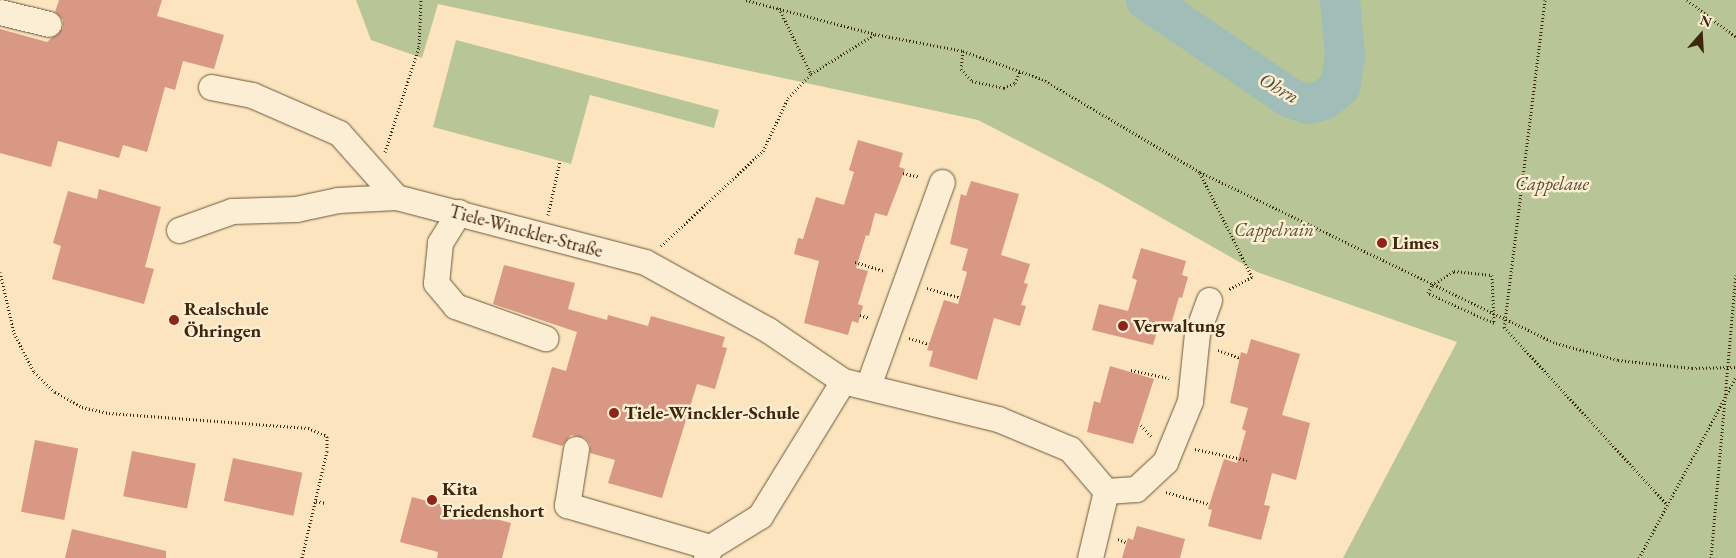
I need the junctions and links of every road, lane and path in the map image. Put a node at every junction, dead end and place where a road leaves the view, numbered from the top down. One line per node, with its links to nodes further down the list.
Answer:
1 (421, 0): 14 (path)
2 (746, 0): 5 (path)
3 (1544, 0): 31 (path)
4 (1687, 0): 9 (path)
5 (780, 8): 8 (path); 12 (path)
6 (0, 12): 7 (lane)
7 (49, 24)
8 (875, 34): 10 (path); 12 (path)
9 (1736, 36)
10 (963, 51): 11 (path); 11 (path)
11 (1020, 72): 16 (path)
12 (811, 74): 22 (path)
13 (211, 87): 18 (lane)
14 (384, 156)
15 (560, 161): 21 (path)
16 (1200, 172): 27 (path); 29 (path)
17 (942, 182): 26 (lane)
18 (396, 198): 19 (lane, Tiele-Winckler-Straße); 20 (lane, Tiele-Winckler-Straße)
19 (459, 212): 21 (lane, Tiele-Winckler-Straße); 32 (lane)
20 (180, 230)
21 (543, 237): 22 (lane, Tiele-Winckler-Straße)
22 (645, 262): 37 (lane, Tiele-Winckler-Straße)
23 (855, 262): 26 (path)
24 (0, 272): 46 (path)
25 (1736, 275): 33 (path)
26 (908, 281): 28 (path); 39 (lane)
27 (1432, 285): 30 (path); 30 (path); 30 (path)
28 (962, 298)
29 (1209, 300): 38 (lane)
30 (1494, 315): 31 (path)
31 (1502, 319): 33 (path); 49 (path)
32 (545, 338)
33 (1726, 367): 34 (path); 40 (path)
34 (1736, 367)
35 (1131, 370): 38 (path)
36 (1736, 377): 40 (path)
37 (843, 381): 39 (lane, Tiele-Winckler-Straße); 50 (lane)
38 (1192, 383): 41 (lane)
39 (868, 386): 45 (lane, Tiele-Winckler-Straße)
40 (1724, 399): 49 (path); 54 (path)
41 (1173, 442): 43 (path); 44 (lane)
42 (576, 450): 50 (lane)
43 (1247, 460)
44 (1141, 485): 45 (lane); 48 (path)
45 (1106, 491): 52 (lane)
46 (316, 501): 47 (path); 51 (path)
47 (326, 503)
48 (1209, 504)
49 (1667, 504): 53 (path)
50 (708, 552)
51 (302, 558)
52 (1090, 558)
53 (1639, 558)
54 (1711, 558)

